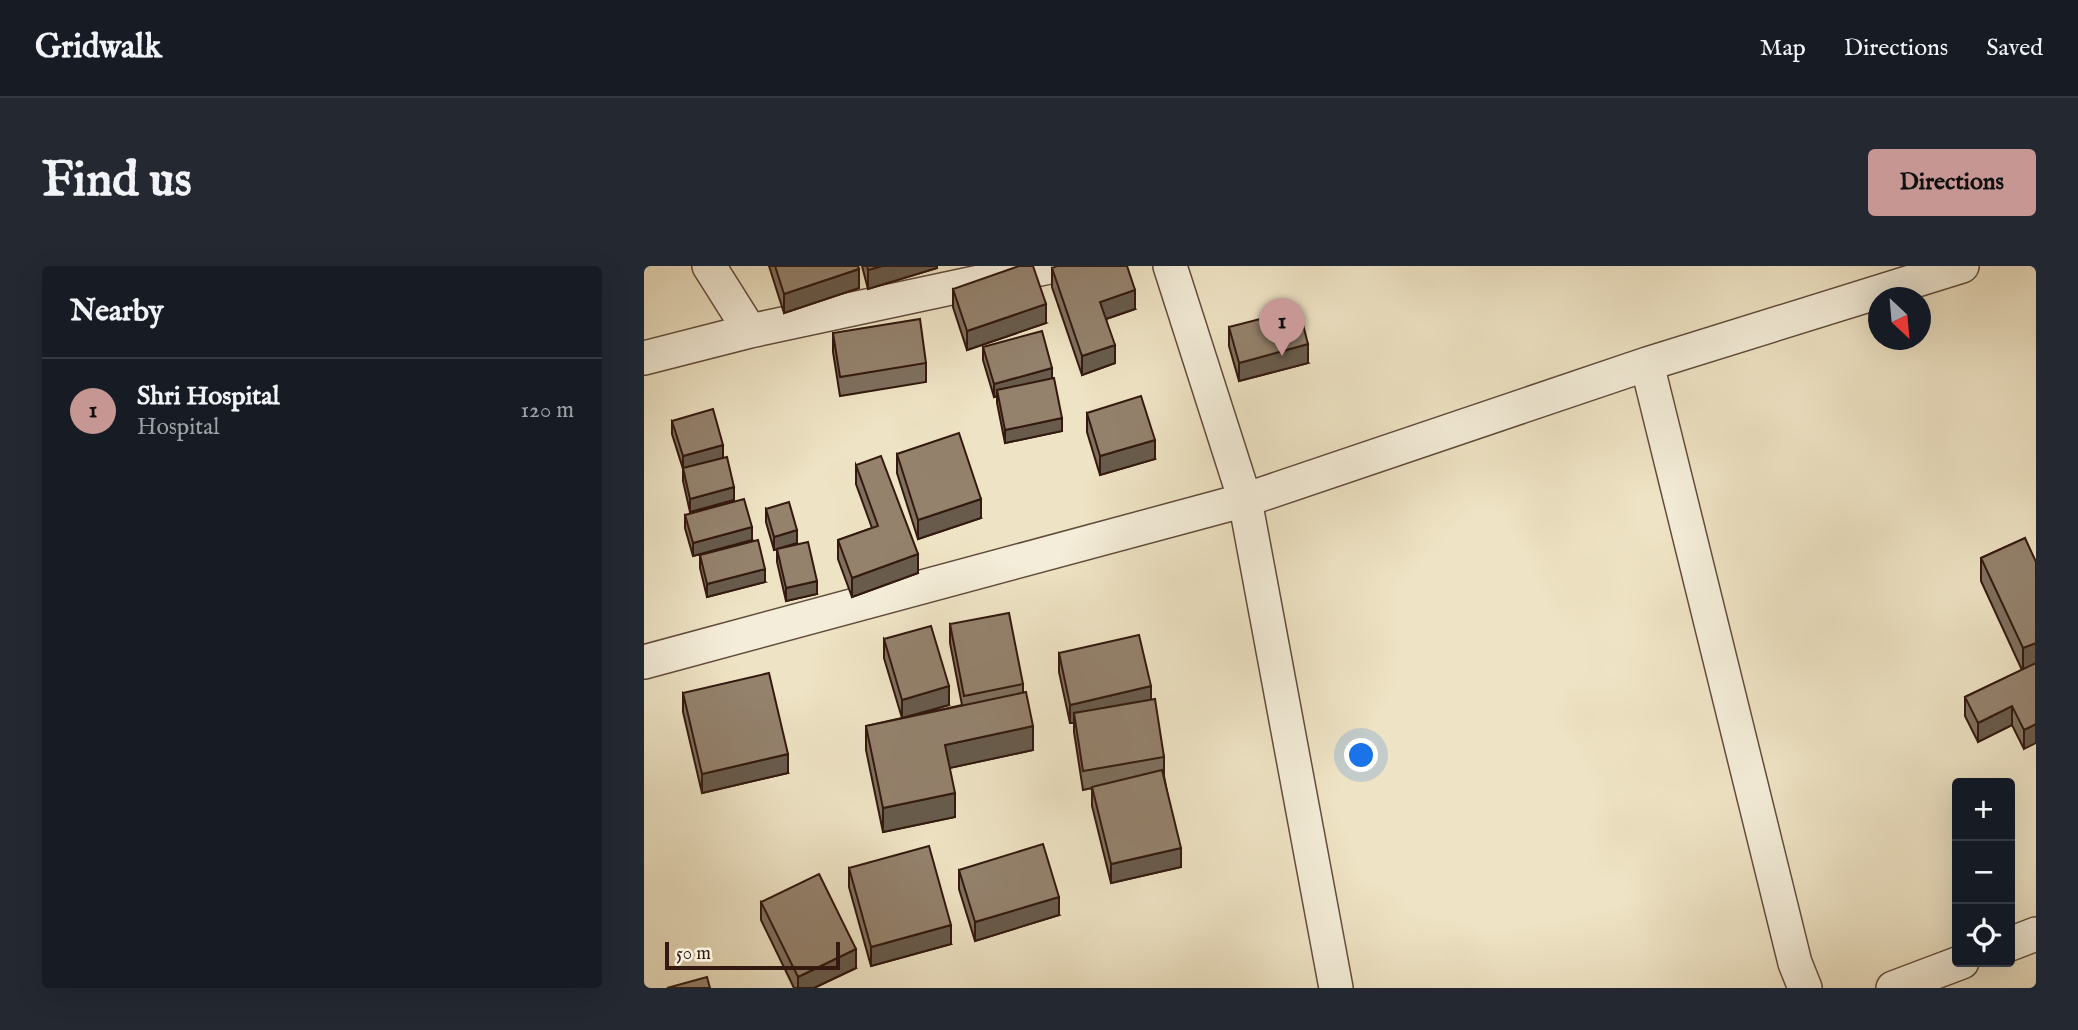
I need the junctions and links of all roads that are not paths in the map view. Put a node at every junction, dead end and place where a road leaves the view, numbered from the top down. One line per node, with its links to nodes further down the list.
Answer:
1 (709, 266): 5 (street)
2 (1054, 266): 5 (street)
3 (1170, 266): 8 (street)
4 (1962, 266): 7 (street)
5 (750, 331): 6 (street)
6 (644, 358)
7 (1647, 364): 8 (street); 14 (street)
8 (1245, 500): 9 (street); 13 (street)
9 (644, 662)
10 (2036, 934): 11 (street)
11 (2015, 942)
12 (1952, 966): 15 (street)
13 (1336, 988)
14 (1805, 988)
15 (1893, 988)

